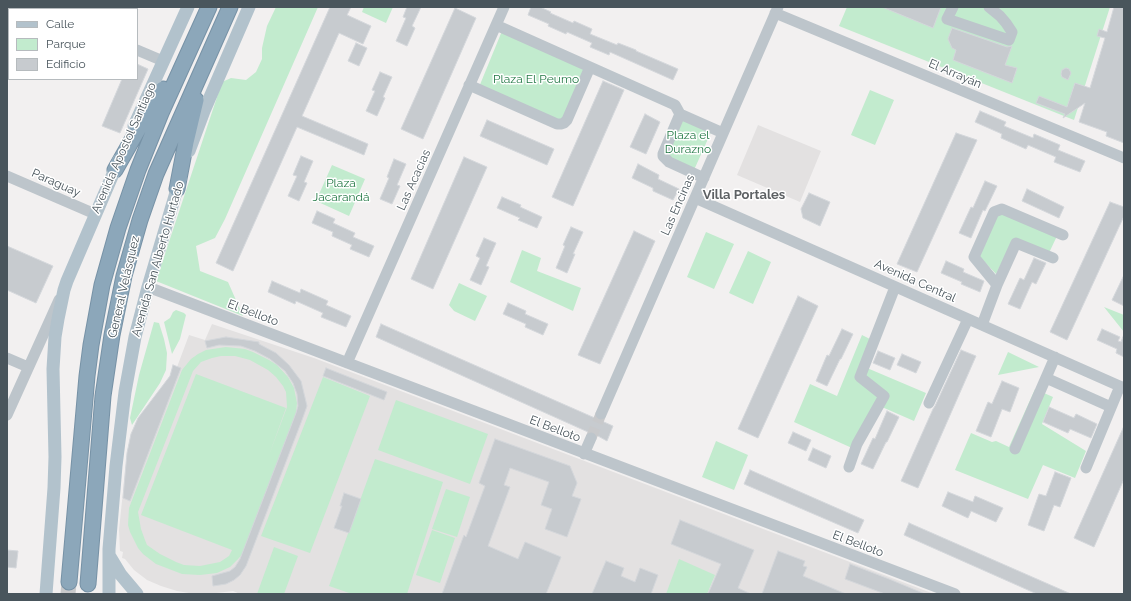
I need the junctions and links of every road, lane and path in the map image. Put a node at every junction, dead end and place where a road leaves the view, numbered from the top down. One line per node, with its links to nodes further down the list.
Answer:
1 (188, 7): 13 (main road, Avenida Apostol Santiago)
2 (209, 7): 10 (highway, General Velásquez)
3 (230, 7): 12 (highway, General Velásquez)
4 (249, 7): 22 (main road, Avenida San Alberto Hurtado)
5 (504, 7): 9 (street, Las Acacias)
6 (953, 7): 7 (street)
7 (989, 7)
8 (777, 10): 17 (street, Las Encinas); 18 (street, El Arrayán)
9 (496, 25): 14 (street); 15 (street, Las Acacias)
10 (190, 48): 19 (highway); 49 (highway, General Velásquez)
11 (138, 50): 13 (street)
12 (207, 58): 22 (highway); 50 (highway, General Velásquez)
13 (163, 61): 19 (main road, Avenida Apostol Santiago)
14 (590, 67): 15 (street); 16 (street)
15 (470, 85): 35 (street, Las Acacias)
16 (680, 114): 17 (street); 21 (street)
17 (723, 133): 21 (street, Las Encinas)
18 (1124, 158)
19 (114, 170): 24 (main road, Avenida Apostol Santiago)
20 (7, 176): 24 (street, Paraguay)
21 (704, 178): 23 (street, Las Encinas)
22 (177, 189): 28 (main road, Avenida San Alberto Hurtado)
23 (695, 198): 29 (street, Avenida Central); 42 (street, Las Encinas)
24 (95, 214): 30 (main road, Avenida Apostol Santiago)
25 (1063, 235): 27 (street)
26 (1053, 258): 27 (street)
27 (997, 284): 32 (street)
28 (148, 287): 35 (street, El Belloto); 48 (main road, Avenida San Alberto Hurtado)
29 (895, 287): 31 (street, Avenida Central); 46 (street)
30 (64, 290): 36 (street); 51 (main road)
31 (968, 319): 32 (street, Avenida Central); 39 (street)
32 (982, 325): 33 (street, Avenida Central)
33 (1055, 357): 37 (street); 38 (street, Avenida Central)
34 (7, 358): 36 (street)
35 (347, 363): 45 (street, El Belloto)
36 (28, 367): 41 (street)
37 (1046, 378): 40 (street); 44 (street)
38 (1122, 387): 40 (street)
39 (929, 403)
40 (1111, 407): 47 (street)
41 (7, 414)
42 (601, 414)
43 (591, 438): 45 (street)
44 (1015, 449)
45 (584, 454): 54 (street, El Belloto)
46 (849, 467)
47 (1086, 468)
48 (109, 554): 52 (main road, Avenida San Alberto Hurtado); 53 (main road)
49 (69, 582)
50 (88, 584)
51 (46, 594)
52 (108, 594)
53 (137, 594)
54 (954, 594)

